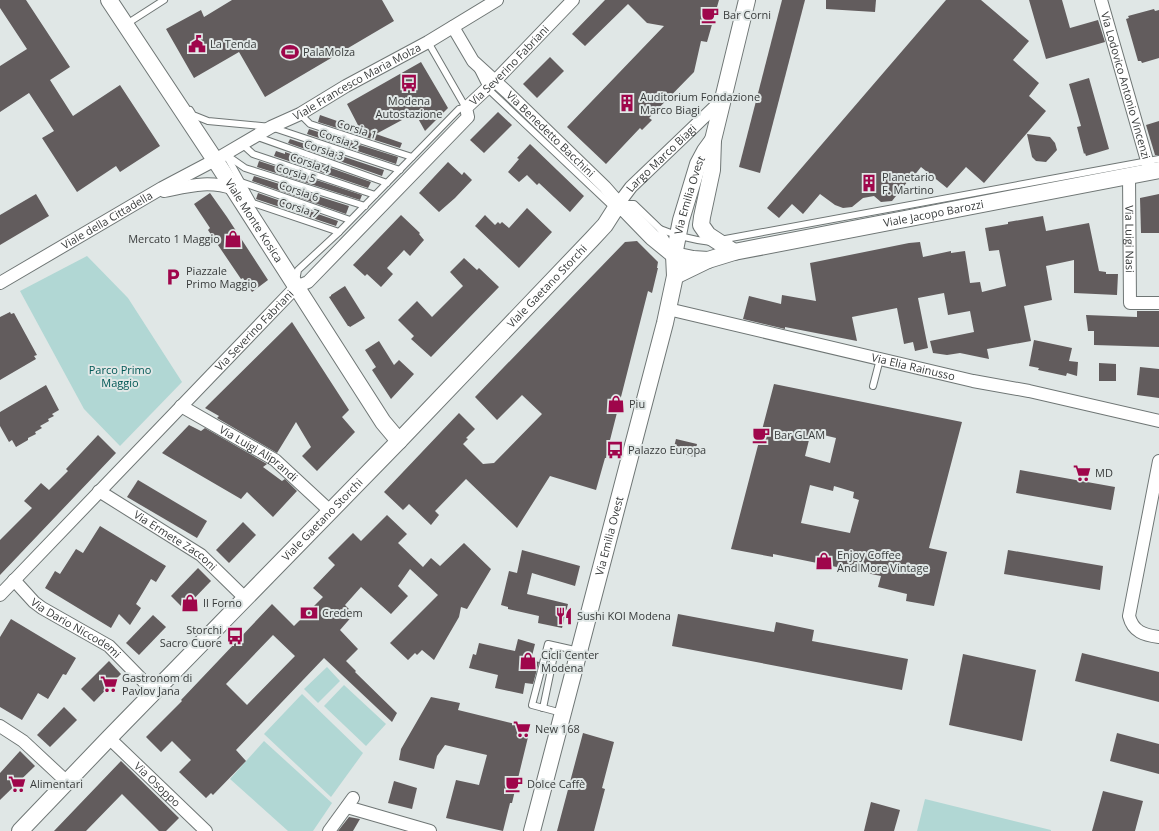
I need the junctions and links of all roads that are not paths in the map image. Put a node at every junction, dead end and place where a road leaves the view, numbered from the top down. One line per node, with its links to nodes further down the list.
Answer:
1 (109, 0): 7 (street, Viale Monte Kosica)
2 (164, 0): 7 (lane)
3 (497, 0): 8 (street, Viale Francesco Maria Molza)
4 (573, 0): 10 (street, Via Severino Fabriani)
5 (748, 0): 11 (street, Via Emilia Ovest)
6 (1101, 0): 21 (street, Via Lodovico Antonio Vincenzi)
7 (130, 22): 19 (street, Viale Monte Kosica)
8 (453, 27): 9 (street, Viale Francesco Maria Molza); 10 (street, Via Benedetto Bacchini)
9 (428, 42): 13 (lane); 14 (street, Viale Francesco Maria Molza)
10 (491, 85): 13 (street, Via Severino Fabriani); 29 (street, Via Benedetto Bacchini)
11 (724, 98): 17 (street, Via Emilia Ovest); 29 (street, Largo Marco Biagi)
12 (185, 102): 15 (lane)
13 (466, 108): 20 (lane); 40 (street, Via Severino Fabriani)
14 (300, 114): 15 (street, Viale Francesco Maria Molza); 20 (lane, Corsia 1)
15 (272, 127): 16 (street, Viale Francesco Maria Molza); 22 (lane, Corsia 2)
16 (255, 136): 18 (street, Viale Francesco Maria Molza); 24 (lane, Corsia 3)
17 (713, 140): 33 (street, Via Emilia Ovest); 34 (street, Via Emilia Ovest)
18 (242, 144): 19 (street, Viale Francesco Maria Molza); 27 (lane, Corsia 4)
19 (220, 157): 25 (street, Viale Monte Kosica); 26 (street, Viale della Cittadella); 28 (lane, Corsia 5)
20 (412, 157): 22 (lane)
21 (1154, 165): 23 (street, Viale Jacopo Barozzi); 34 (lane)
22 (400, 170): 24 (lane)
23 (1129, 175): 35 (street, Viale Jacopo Barozzi); 41 (street, Via Luigi Nasi)
24 (387, 183): 27 (lane)
25 (237, 186): 26 (street); 30 (lane, Corsia 6); 32 (lane, Corsia 7); 40 (street, Viale Monte Kosica)
26 (151, 194): 39 (street, Viale della Cittadella)
27 (375, 195): 28 (lane)
28 (365, 206): 30 (lane)
29 (617, 206): 31 (lane); 36 (street); 47 (street, Viale Gaetano Storchi)
30 (350, 220): 32 (lane)
31 (660, 229): 33 (lane); 36 (lane)
32 (339, 232): 40 (lane)
33 (677, 236): 34 (lane); 36 (street, Via Emilia Ovest)
34 (718, 241): 35 (street, Via Emilia Ovest)
35 (734, 252): 37 (street, Viale Jacopo Barozzi)
36 (674, 255): 37 (street); 38 (street, Via Emilia Ovest)
37 (708, 260): 38 (street)
38 (675, 276): 42 (street, Via Emilia Ovest)
39 (0, 283)
40 (296, 286): 45 (street, Via Severino Fabriani); 47 (street, Viale Monte Kosica)
41 (1159, 303)
42 (668, 309): 43 (street, Via Elia Rainusso); 56 (street, Via Emilia Ovest)
43 (880, 359): 44 (lane); 46 (street, Via Elia Rainusso)
44 (873, 386)
45 (181, 406): 49 (street, Via Severino Fabriani); 50 (street, Via Luigi Aliprandi)
46 (1159, 421)
47 (399, 441): 50 (street, Viale Gaetano Storchi)
48 (1159, 461): 54 (street)
49 (99, 491): 51 (street, Via Severino Fabriani); 53 (street, Via Ermete Zacconi)
50 (330, 511): 53 (street, Viale Gaetano Storchi)
51 (14, 580): 52 (street, Via Severino Fabriani); 57 (street, Via Dario Niccodemi)
52 (0, 595)
53 (245, 598): 57 (street, Viale Gaetano Storchi)
54 (1159, 637)
55 (556, 646): 56 (lane); 58 (lane); 58 (lane)
56 (578, 651): 59 (street, Via Emilia Ovest)
57 (154, 692): 61 (street, Viale Gaetano Storchi)
58 (543, 708): 59 (lane)
59 (562, 713): 67 (street, Via Emilia Ovest)
60 (0, 726): 62 (street)
61 (109, 738): 62 (street, Viale Gaetano Storchi); 64 (street, Via Osoppo)
62 (67, 782): 63 (street, Viale Gaetano Storchi)
63 (20, 831)
64 (206, 831)
65 (329, 831): 66 (street)
66 (430, 831)
67 (532, 831)

